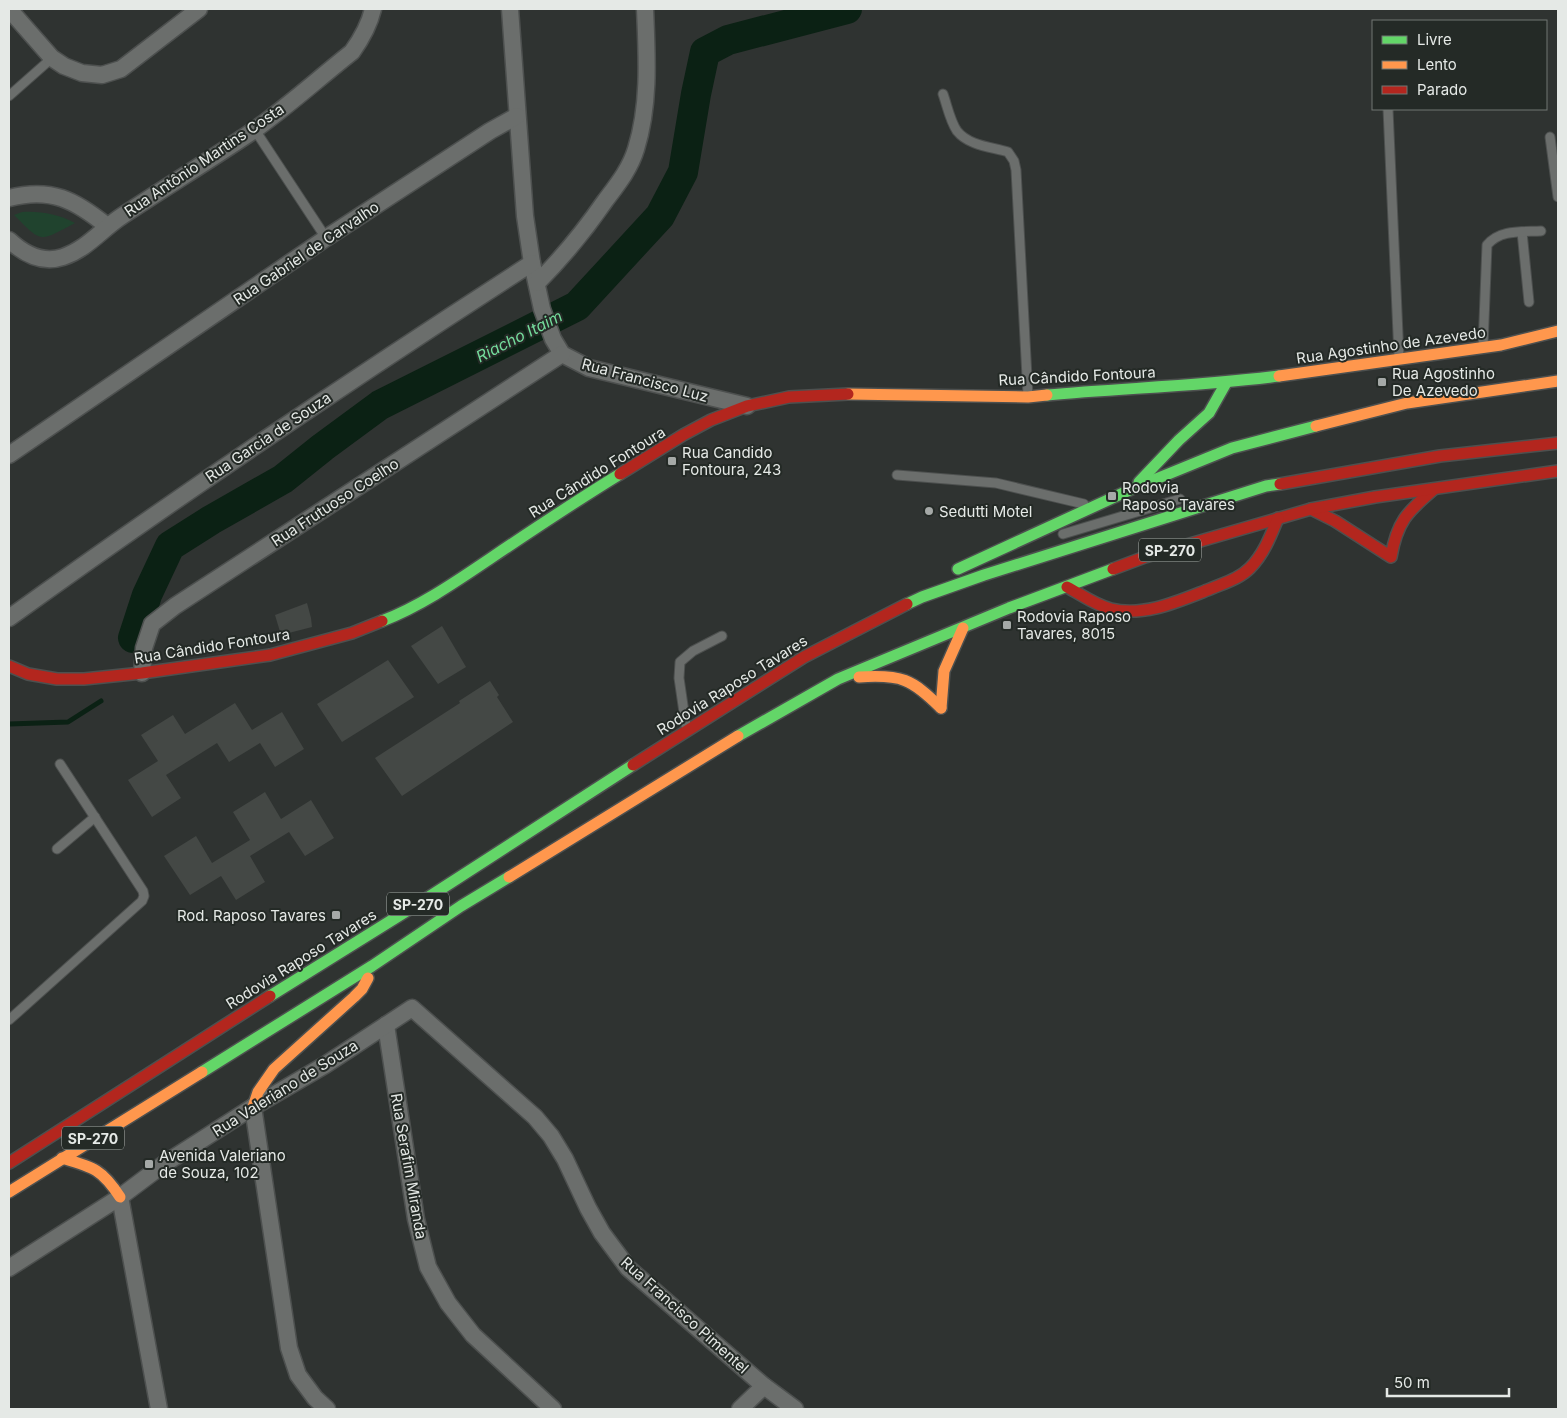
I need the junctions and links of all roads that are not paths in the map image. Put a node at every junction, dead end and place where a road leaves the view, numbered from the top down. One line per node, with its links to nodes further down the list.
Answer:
1 (9, 9): 6 (street)
2 (373, 9): 11 (street, Rua Antônio Martins Costa)
3 (510, 9): 10 (street)
4 (645, 9): 21 (street)
5 (190, 11): 6 (street)
6 (52, 58): 8 (lane)
7 (943, 94): 29 (lane)
8 (9, 96)
9 (1388, 110): 26 (lane)
10 (518, 116): 18 (street, Rua Gabriel de Carvalho); 20 (street)
11 (255, 130): 15 (street, Rua Antônio Martins Costa); 18 (lane)
12 (1550, 137): 13 (lane)
13 (1558, 197)
14 (9, 198): 15 (street)
15 (107, 226): 19 (street, Rua Antônio Martins Costa)
16 (1541, 231): 17 (lane)
17 (1522, 232): 22 (lane); 24 (lane)
18 (326, 238): 32 (street, Rua Gabriel de Carvalho)
19 (9, 240)
20 (532, 263): 21 (street); 46 (street, Rua Garcia de Souza)
21 (537, 283): 25 (street, Rua Francisco Luz)
22 (1529, 302)
23 (1558, 331): 24 (main road, Rua Agostinho de Azevedo)
24 (1483, 348): 26 (main road, Rua Agostinho de Azevedo)
25 (562, 354): 30 (street, Rua Francisco Luz); 50 (street, Rua Frutuoso Coelho)
26 (1399, 360): 28 (main road, Rua Agostinho de Azevedo)
27 (1558, 381): 36 (main road)
28 (1226, 382): 29 (main road, Rua Cândido Fontoura); 36 (main road)
29 (1028, 397): 30 (main road, Rua Cândido Fontoura)
30 (747, 406): 50 (main road, Rua Cândido Fontoura)
31 (1558, 443): 35 (main road, Rodovia Raposo Tavares / SP-270)
32 (9, 455)
33 (1558, 471): 37 (main road, SP-270)
34 (897, 475): 40 (lane)
35 (1266, 486): 38 (lane); 45 (main road, Rodovia Raposo Tavares / SP-270)
36 (1134, 488): 40 (main road)
37 (1433, 490): 41 (main road, SP-270); 41 (main road)
38 (1208, 494)
39 (1188, 496): 43 (lane)
40 (1093, 506): 43 (main road)
41 (1311, 510): 42 (main road, SP-270)
42 (1278, 518): 44 (main road, SP-270); 44 (main road)
43 (970, 563): 45 (main road)
44 (1067, 586): 47 (main road, SP-270)
45 (922, 597): 52 (main road, Rodovia Raposo Tavares / SP-270)
46 (9, 618)
47 (963, 628): 51 (main road, SP-270); 51 (main road)
48 (722, 636): 52 (lane)
49 (9, 666): 50 (main road, Rua Cândido Fontoura)
50 (142, 673)
51 (838, 679): 56 (main road, SP-270)
52 (686, 731): 62 (main road, Rodovia Raposo Tavares / SP-270)
53 (60, 764): 54 (lane)
54 (95, 818): 55 (lane); 58 (lane)
55 (57, 849)
56 (372, 966): 60 (main road); 61 (main road, SP-270)
57 (412, 1008): 59 (street, Rua Valeriano de Souza); 66 (street, Rua Francisco Pimentel)
58 (9, 1020)
59 (386, 1025): 60 (street, Rua Valeriano de Souza); 69 (street, Rua Serafim Miranda)
60 (253, 1107): 64 (street, Rua Valeriano de Souza); 68 (street)
61 (62, 1158): 63 (main road, SP-270); 64 (main road)
62 (9, 1163)
63 (9, 1192)
64 (120, 1197): 65 (street, Rua Valeriano de Souza); 67 (street)
65 (9, 1268)
66 (764, 1386): 70 (street); 71 (street, Rua Francisco Pimentel)
67 (159, 1409)
68 (327, 1409)
69 (553, 1409)
70 (740, 1409)
71 (795, 1409)

